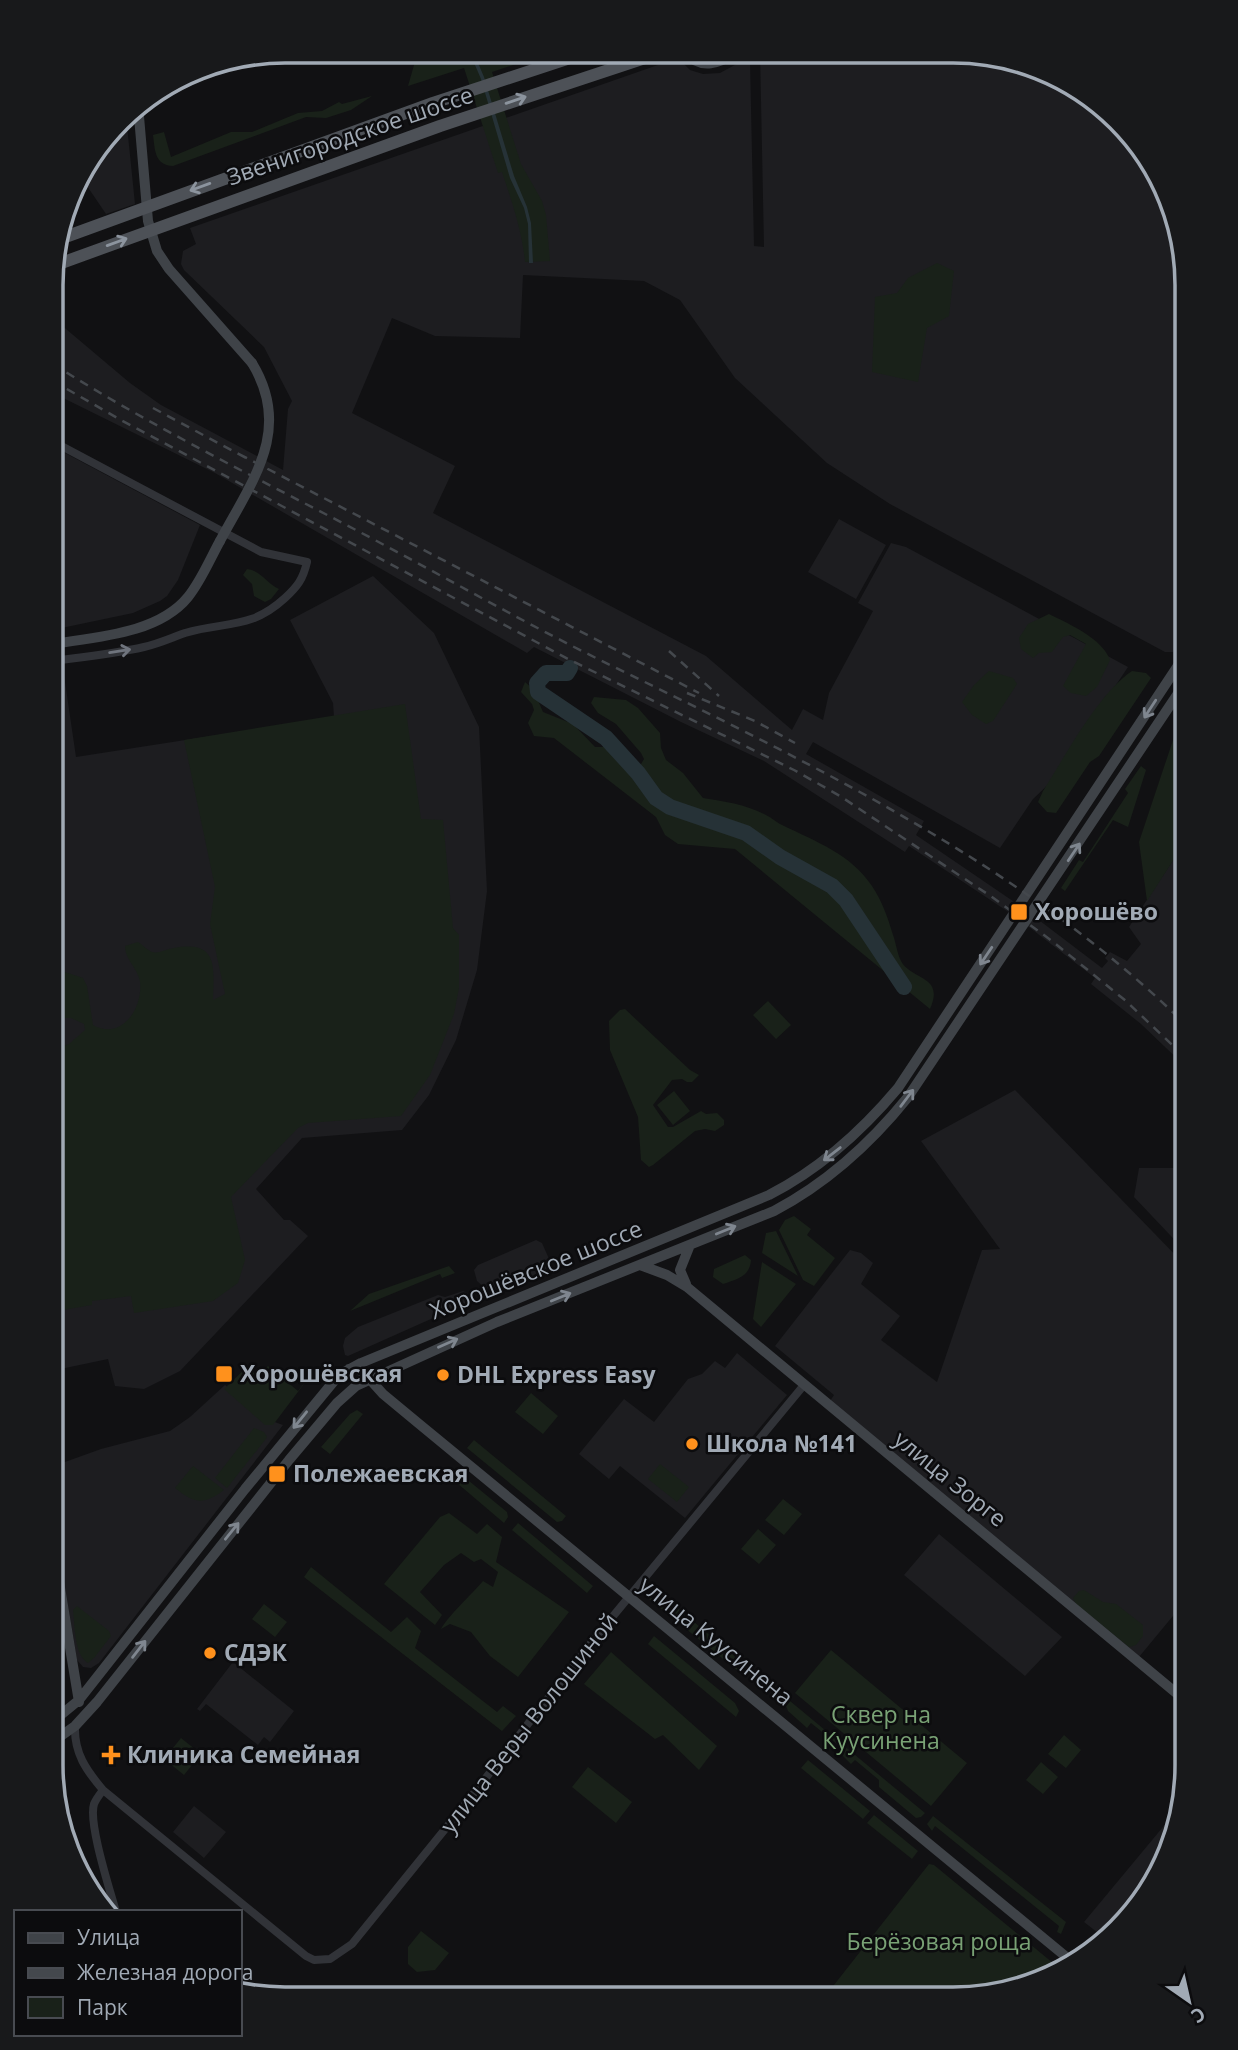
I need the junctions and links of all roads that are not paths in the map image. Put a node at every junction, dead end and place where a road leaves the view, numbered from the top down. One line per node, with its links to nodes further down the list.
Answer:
1 (555, 63): 4 (main road, Звенигородское шоссе, one-way to 4, bridge)
2 (629, 63): 5 (main road, Звенигородское шоссе, one-way to 2, bridge)
3 (139, 118): 7 (main road, bridge)
4 (69, 235)
5 (65, 262)
6 (63, 447): 8 (street, one-way to 6)
7 (63, 642)
8 (63, 659)
9 (1175, 670): 14 (main road, Хорошёвское шоссе, one-way to 14)
10 (1175, 698): 11 (main road, Хорошёвское шоссе, one-way to 10)
11 (690, 1245): 12 (main road, Хорошёвское шоссе); 13 (main road)
12 (640, 1265): 13 (main road, улица Зорге); 16 (main road, Хорошёвское шоссе, one-way to 12)
13 (687, 1287): 17 (main road, улица Зорге)
14 (385, 1354): 15 (main road, Хорошёвское шоссе); 16 (main road)
15 (346, 1370): 16 (main road); 21 (main road, Хорошёвское шоссе, one-way to 21)
16 (370, 1378): 18 (main road, улица Куусинена); 22 (main road, Хорошёвское шоссе, one-way to 16)
17 (804, 1385): 18 (street, улица Веры Волошиной); 20 (main road, улица Зорге)
18 (628, 1597): 26 (street, улица Веры Волошиной); 28 (main road, улица Куусинена)
19 (63, 1610): 21 (main road)
20 (1175, 1692)
21 (79, 1700): 22 (main road); 23 (main road, Хорошёвское шоссе); 24 (main road)
22 (97, 1702): 24 (main road, Хорошёвское шоссе)
23 (63, 1713)
24 (75, 1726): 25 (main road, Хорошёвское шоссе); 26 (street)
25 (63, 1734)
26 (103, 1790): 27 (street)
27 (115, 1906)
28 (1065, 1956)

